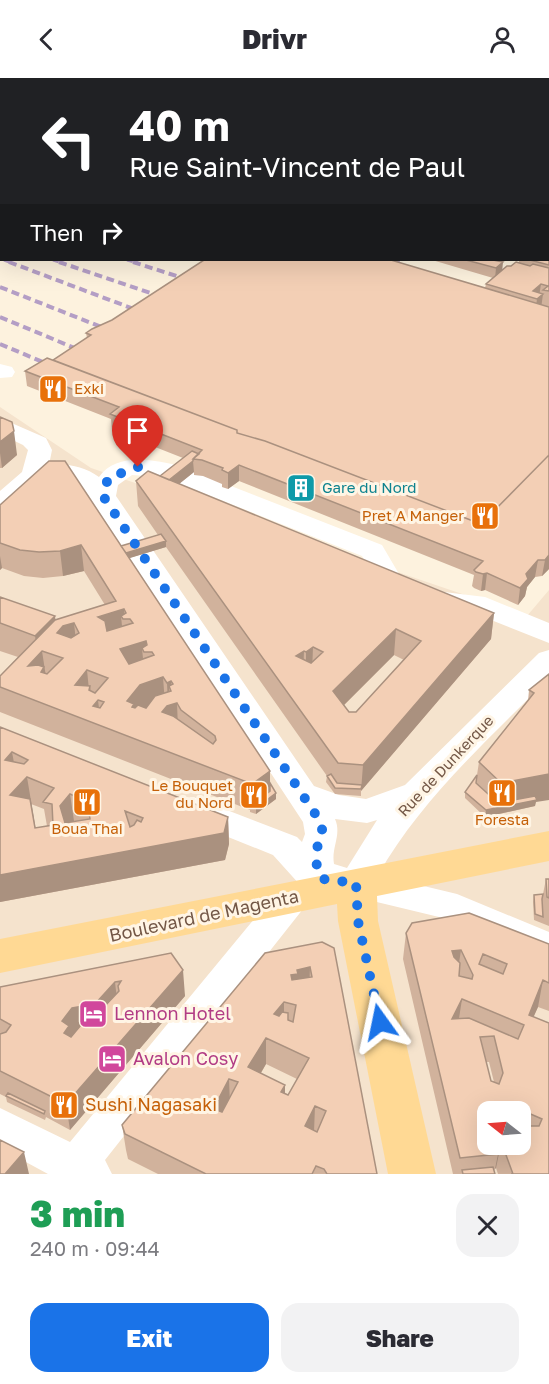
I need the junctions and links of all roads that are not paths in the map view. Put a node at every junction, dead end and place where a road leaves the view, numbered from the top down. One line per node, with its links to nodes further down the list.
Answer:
1 (0, 425): 2 (street)
2 (19, 479): 3 (street); 4 (street)
3 (110, 485): 5 (street); 8 (street)
4 (0, 504)
5 (549, 634)
6 (549, 660): 7 (street, Rue de Dunkerque)
7 (416, 794): 8 (street); 11 (street, Rue de Dunkerque)
8 (303, 795): 11 (street)
9 (162, 797): 11 (street)
10 (549, 846): 11 (main road, Boulevard de Magenta)
11 (323, 887): 12 (street); 13 (main road, Boulevard de Magenta); 15 (street, Rue de Dunkerque); 16 (main road)
12 (549, 948)
13 (0, 956)
14 (0, 1127): 15 (street)
15 (78, 1171)
16 (412, 1174)

